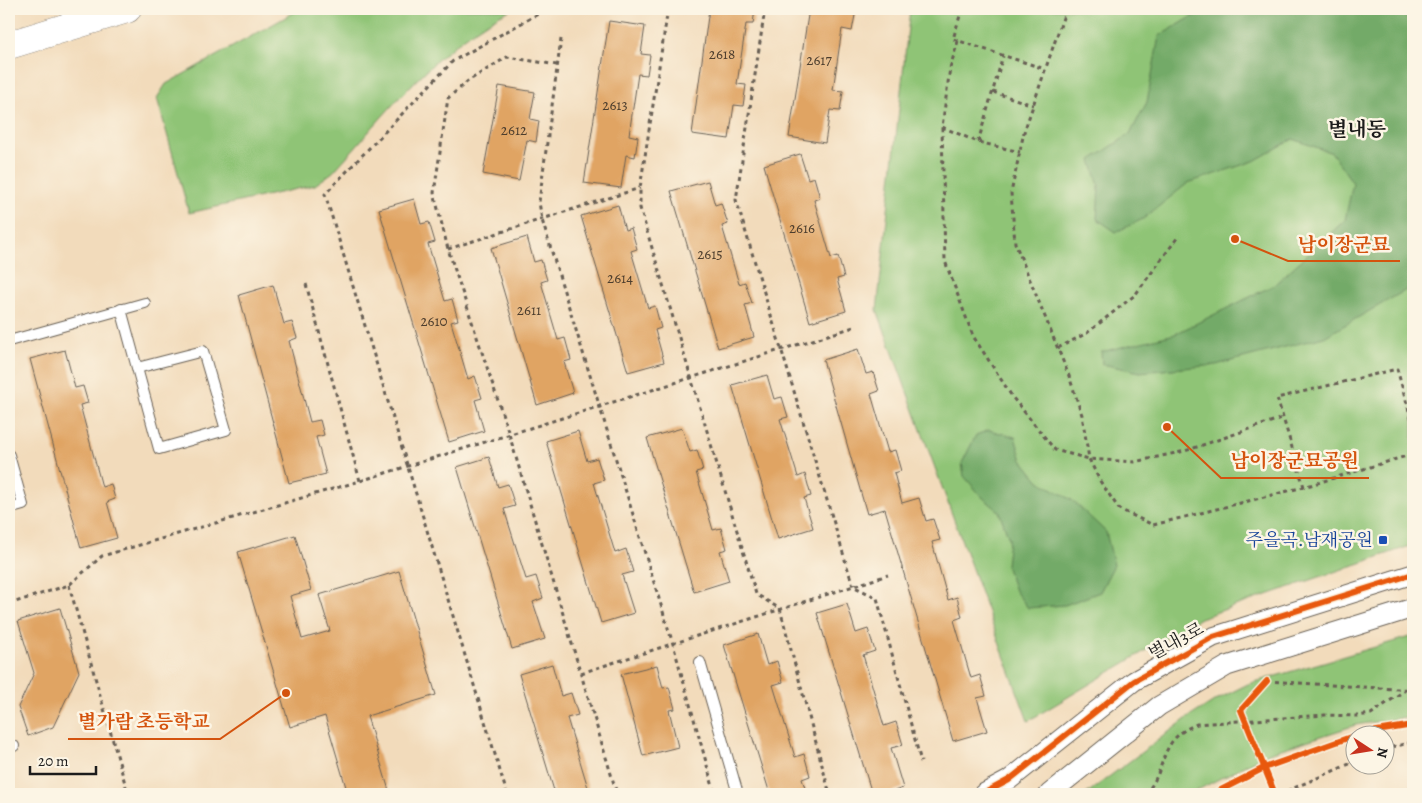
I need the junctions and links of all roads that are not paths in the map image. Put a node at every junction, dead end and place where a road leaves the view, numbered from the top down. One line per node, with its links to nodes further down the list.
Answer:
1 (126, 9): 2 (highway)
2 (9, 45)
3 (145, 303): 4 (lane)
4 (121, 310): 5 (lane); 6 (lane)
5 (9, 341)
6 (137, 368): 6 (lane)
7 (9, 455): 8 (lane)
8 (9, 509)
9 (1413, 574): 13 (street, 별내3로)
10 (1413, 608): 14 (street)
11 (700, 662): 12 (lane)
12 (738, 794)
13 (983, 794)
14 (1049, 794)

